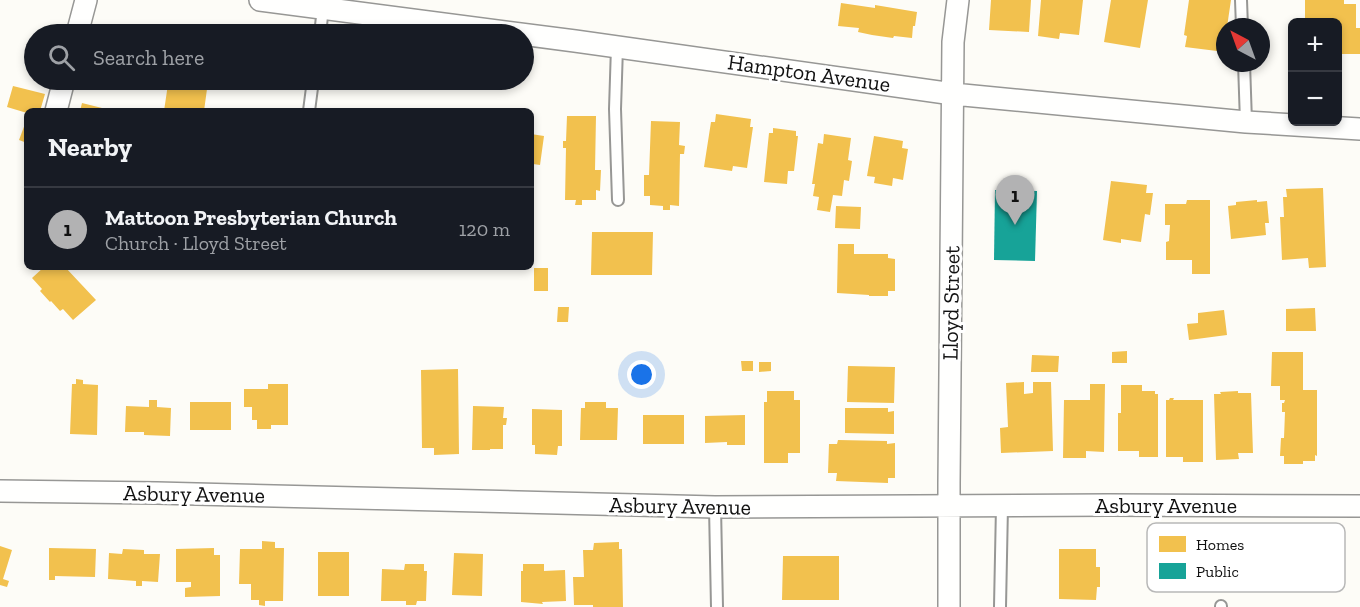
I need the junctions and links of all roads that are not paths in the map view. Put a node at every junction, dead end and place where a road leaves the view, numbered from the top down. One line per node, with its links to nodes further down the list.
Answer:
1 (86, 0): 7 (street)
2 (260, 0): 5 (street, Hampton Avenue)
3 (958, 0): 15 (street, Lloyd Street)
4 (1241, 0): 6 (lane)
5 (323, 8): 8 (lane); 9 (street, Hampton Avenue)
6 (1242, 18)
7 (79, 24)
8 (321, 24)
9 (444, 24)
10 (534, 36): 11 (street, Hampton Avenue)
11 (617, 47): 15 (street, Hampton Avenue); 20 (lane)
12 (1244, 72): 18 (lane)
13 (61, 90): 16 (street)
14 (312, 90): 17 (lane)
15 (953, 93): 18 (street, Hampton Avenue); 22 (street, Lloyd Street)
16 (57, 108)
17 (309, 108)
18 (1246, 122): 19 (street, Hampton Avenue)
19 (1360, 129)
20 (618, 200)
21 (0, 491): 24 (street, Asbury Avenue)
22 (949, 506): 23 (street, Asbury Avenue); 24 (street, Asbury Avenue); 27 (street, Lloyd Street)
23 (1002, 506): 25 (street, Asbury Avenue); 28 (lane)
24 (715, 507): 26 (lane)
25 (1360, 507)
26 (717, 607)
27 (950, 607)
28 (1000, 607)

